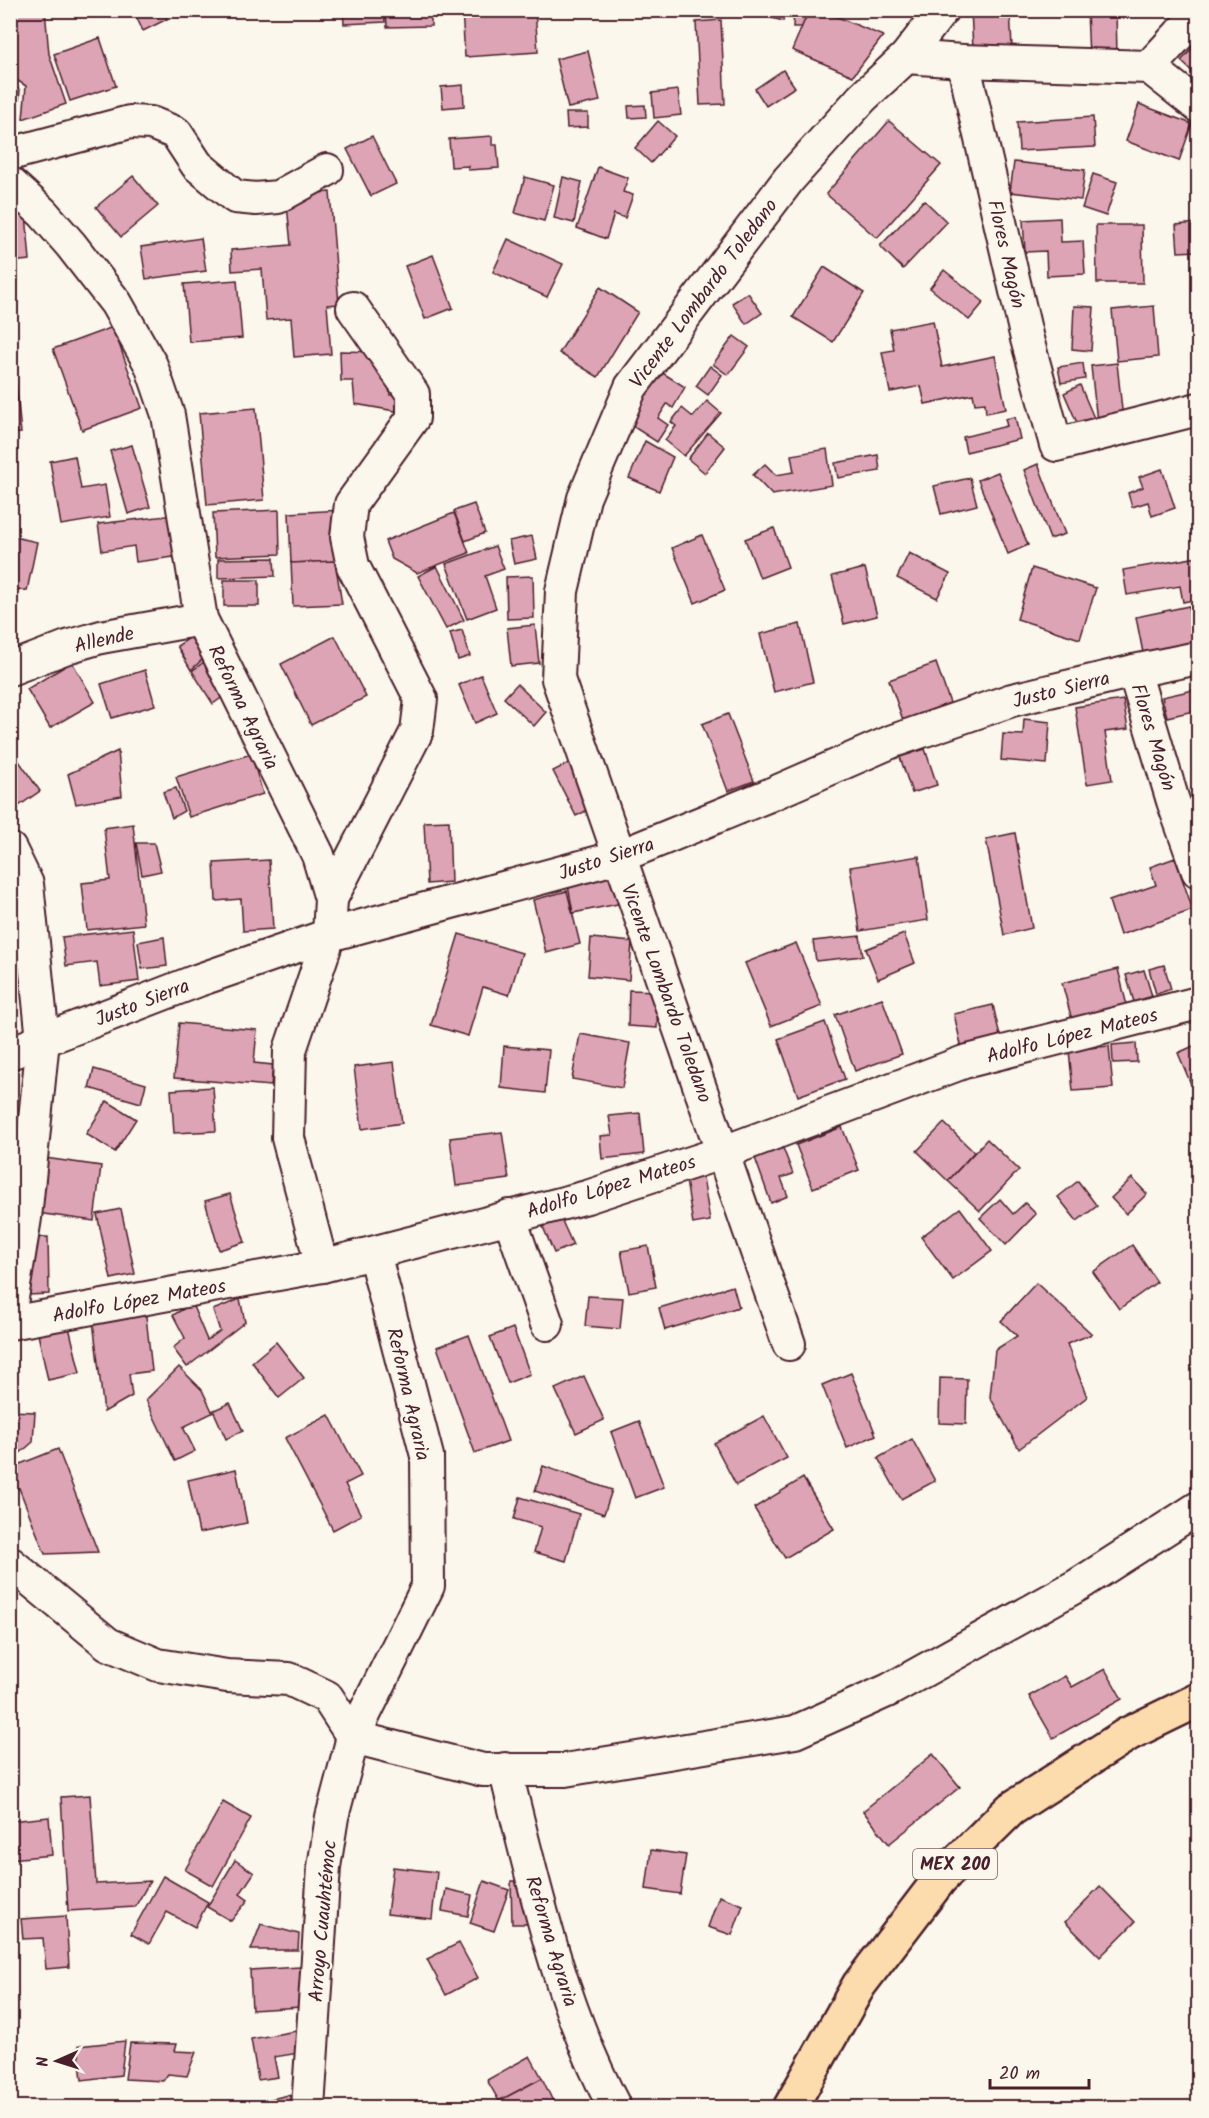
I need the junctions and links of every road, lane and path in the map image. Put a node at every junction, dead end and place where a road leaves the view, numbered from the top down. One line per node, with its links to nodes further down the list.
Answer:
1 (942, 10): 3 (street, Vicente Lombardo Toledano)
2 (1198, 14): 5 (street)
3 (906, 57): 4 (street); 17 (street, Vicente Lombardo Toledano)
4 (963, 61): 5 (street); 11 (street, Flores Magón)
5 (1149, 67): 6 (street)
6 (1198, 106)
7 (10, 154): 8 (street)
8 (327, 170)
9 (10, 183): 12 (street, Reforma Agraria)
10 (353, 308): 19 (street)
11 (1198, 409)
12 (201, 619): 14 (street, Allende); 19 (street, Reforma Agraria)
13 (1198, 658): 15 (street, Justo Sierra)
14 (10, 669)
15 (1134, 671): 17 (street, Justo Sierra); 18 (street, Flores Magón)
16 (10, 849): 22 (street)
17 (618, 857): 20 (street, Justo Sierra); 24 (street, Vicente Lombardo Toledano)
18 (1198, 871)
19 (331, 899): 20 (street, Reforma Agraria)
20 (330, 935): 22 (street, Justo Sierra); 27 (street, Reforma Agraria)
21 (1198, 1003): 24 (street, Adolfo López Mateos)
22 (43, 1040): 23 (street, Justo Sierra); 28 (street)
23 (10, 1053)
24 (724, 1152): 25 (street, Adolfo López Mateos); 31 (street, Vicente Lombardo Toledano)
25 (509, 1216): 26 (street, Adolfo López Mateos); 30 (street)
26 (374, 1253): 27 (street, Adolfo López Mateos); 35 (street, Reforma Agraria)
27 (322, 1266): 29 (street, Adolfo López Mateos)
28 (10, 1310)
29 (10, 1323)
30 (547, 1324)
31 (789, 1344)
32 (1198, 1508): 36 (street)
33 (10, 1563): 35 (street)
34 (1198, 1700): 39 (highway, MEX 200)
35 (353, 1737): 36 (street); 37 (street, Arroyo Cuauhtémoc)
36 (505, 1770): 38 (street, Reforma Agraria)
37 (308, 2108)
38 (615, 2108)
39 (790, 2108)

